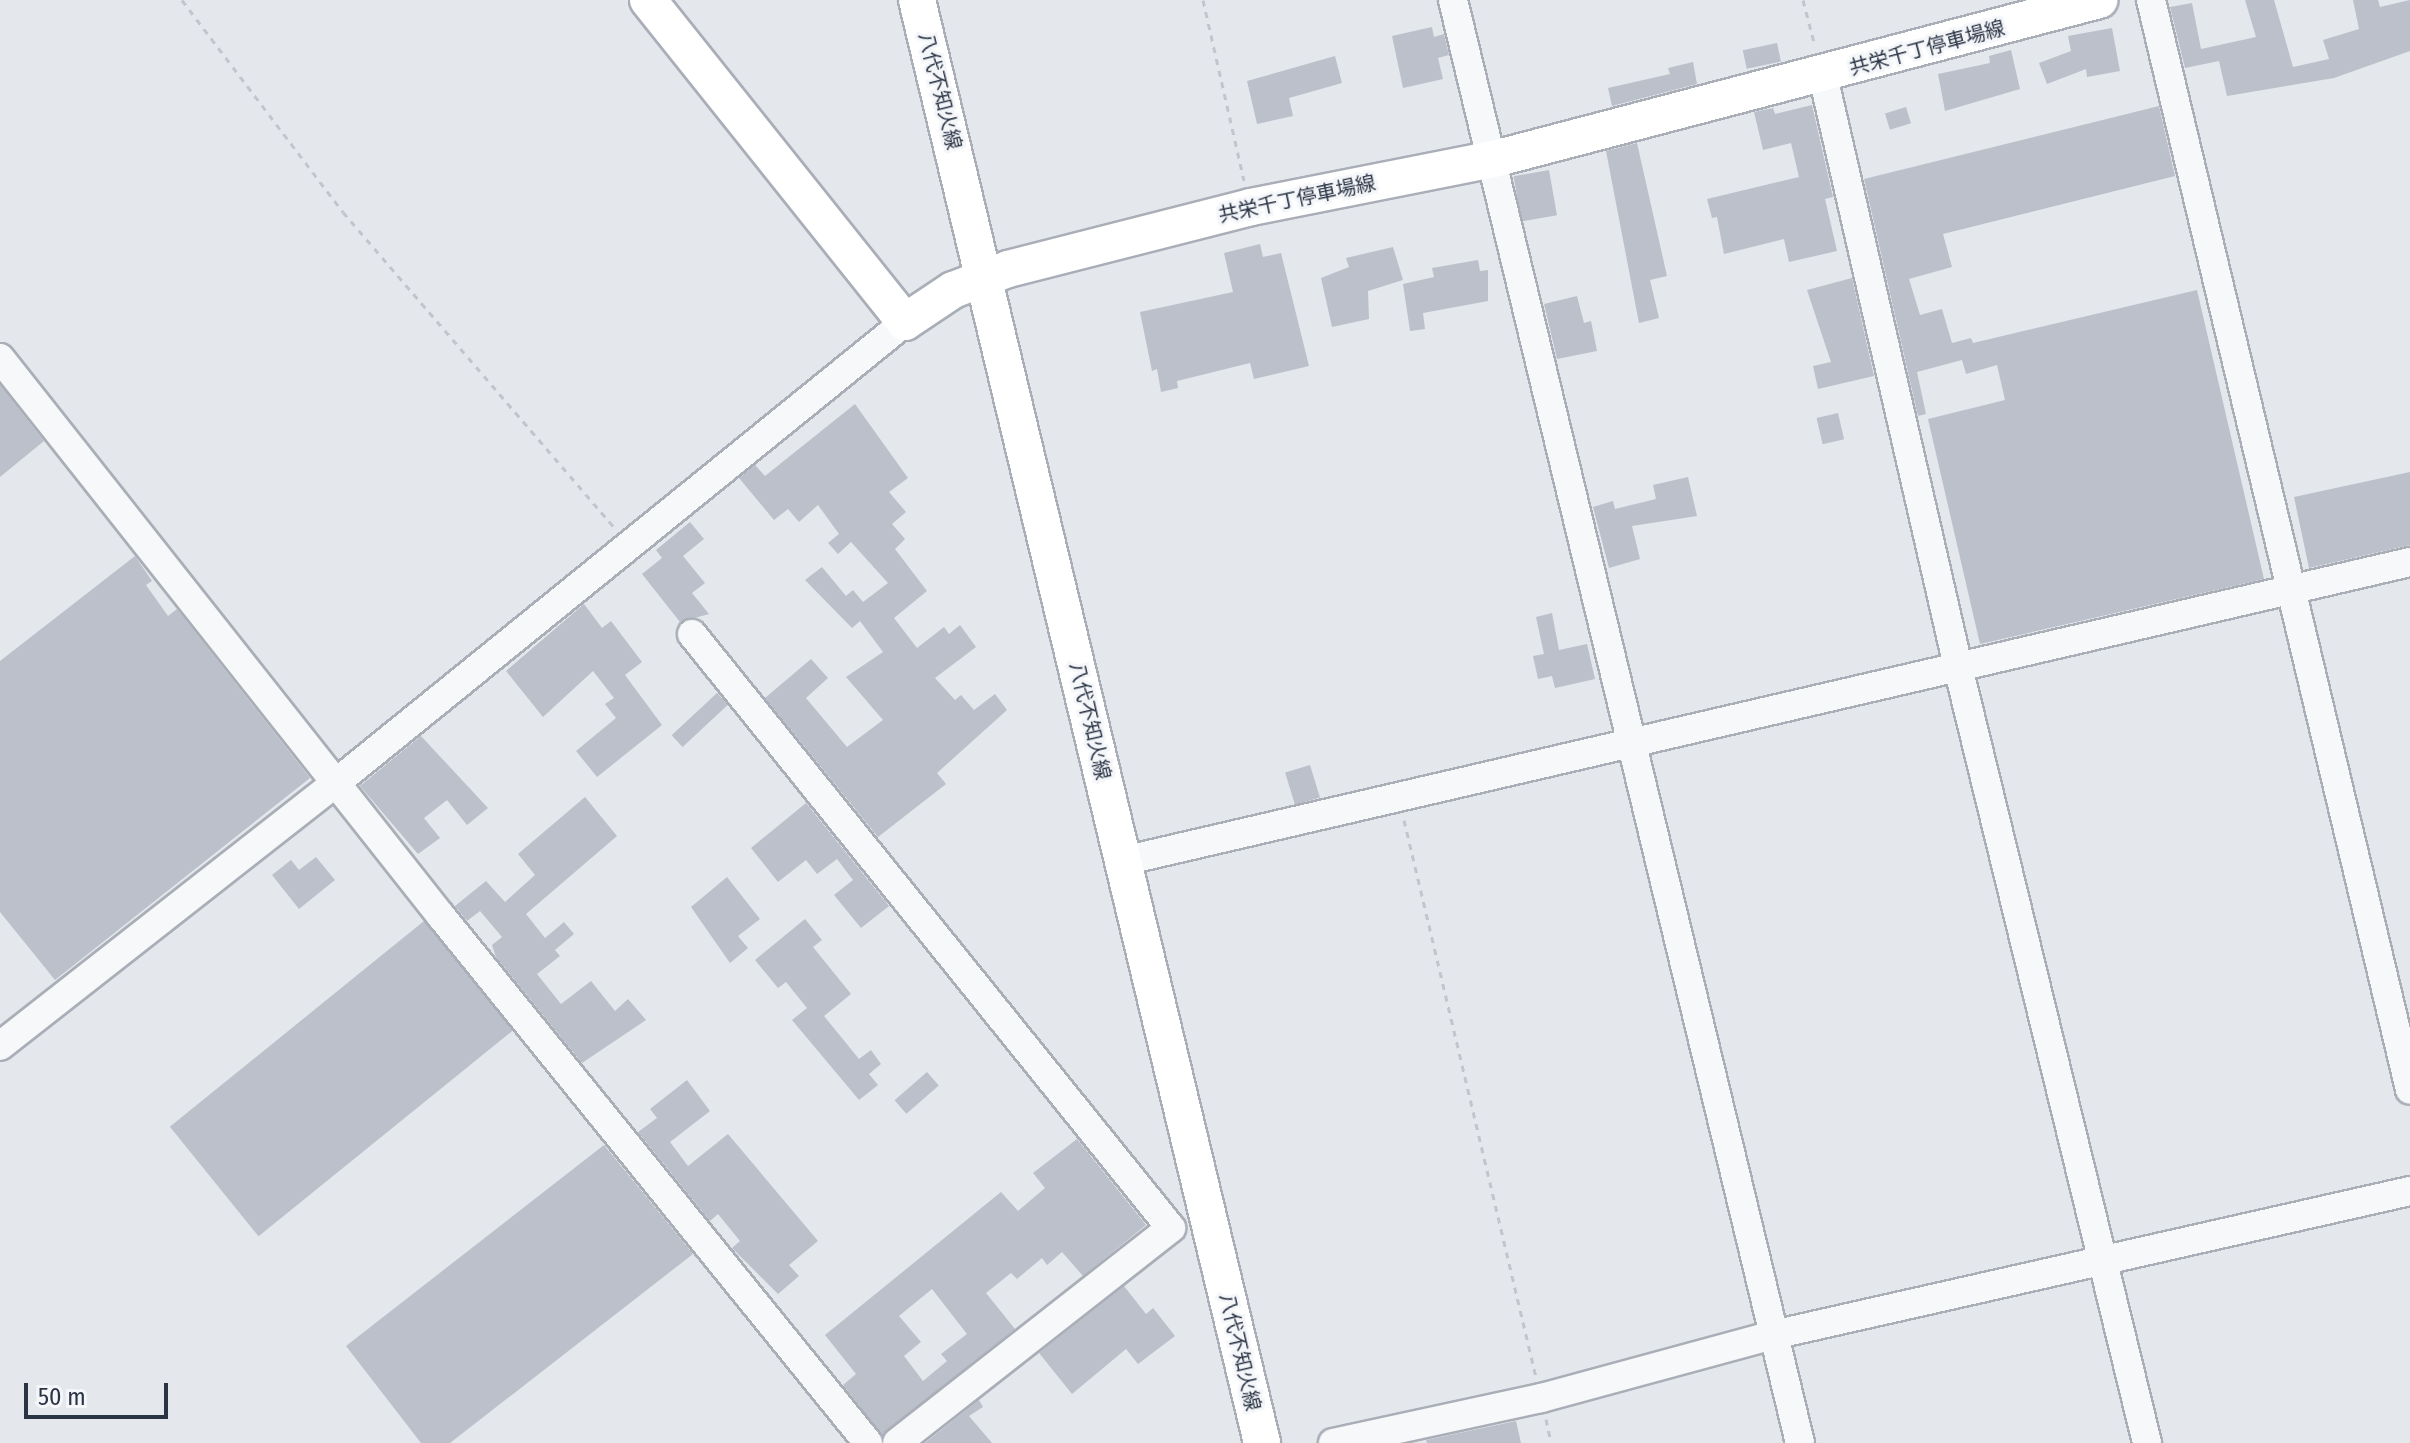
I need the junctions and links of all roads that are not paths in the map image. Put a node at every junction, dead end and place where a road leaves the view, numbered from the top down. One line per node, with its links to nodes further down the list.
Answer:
1 (648, 0): 9 (main road)
2 (917, 0): 8 (main road, 八代不知火線)
3 (1453, 0): 7 (street)
4 (2099, 0): 6 (main road, 共栄千丁停車場線)
5 (2151, 0): 12 (street)
6 (1823, 76): 7 (main road, 共栄千丁停車場線); 14 (street)
7 (1494, 159): 8 (main road, 共栄千丁停車場線); 15 (street)
8 (985, 277): 9 (main road, 共栄千丁停車場線); 17 (main road, 八代不知火線)
9 (905, 322): 16 (street)
10 (0, 358): 16 (street)
11 (2410, 562): 12 (street)
12 (2293, 590): 14 (street); 19 (street)
13 (692, 634): 24 (street)
14 (1959, 671): 15 (street); 21 (street)
15 (1630, 741): 17 (street); 22 (street)
16 (337, 782): 18 (street); 23 (street)
17 (1123, 861): 25 (main road, 八代不知火線)
18 (0, 1046)
19 (2410, 1090)
20 (2410, 1191): 21 (street)
21 (2104, 1263): 22 (street); 28 (street)
22 (1773, 1335): 26 (street); 27 (street)
23 (868, 1443)
24 (897, 1443)
25 (1262, 1443)
26 (1333, 1443)
27 (1800, 1443)
28 (2147, 1443)

